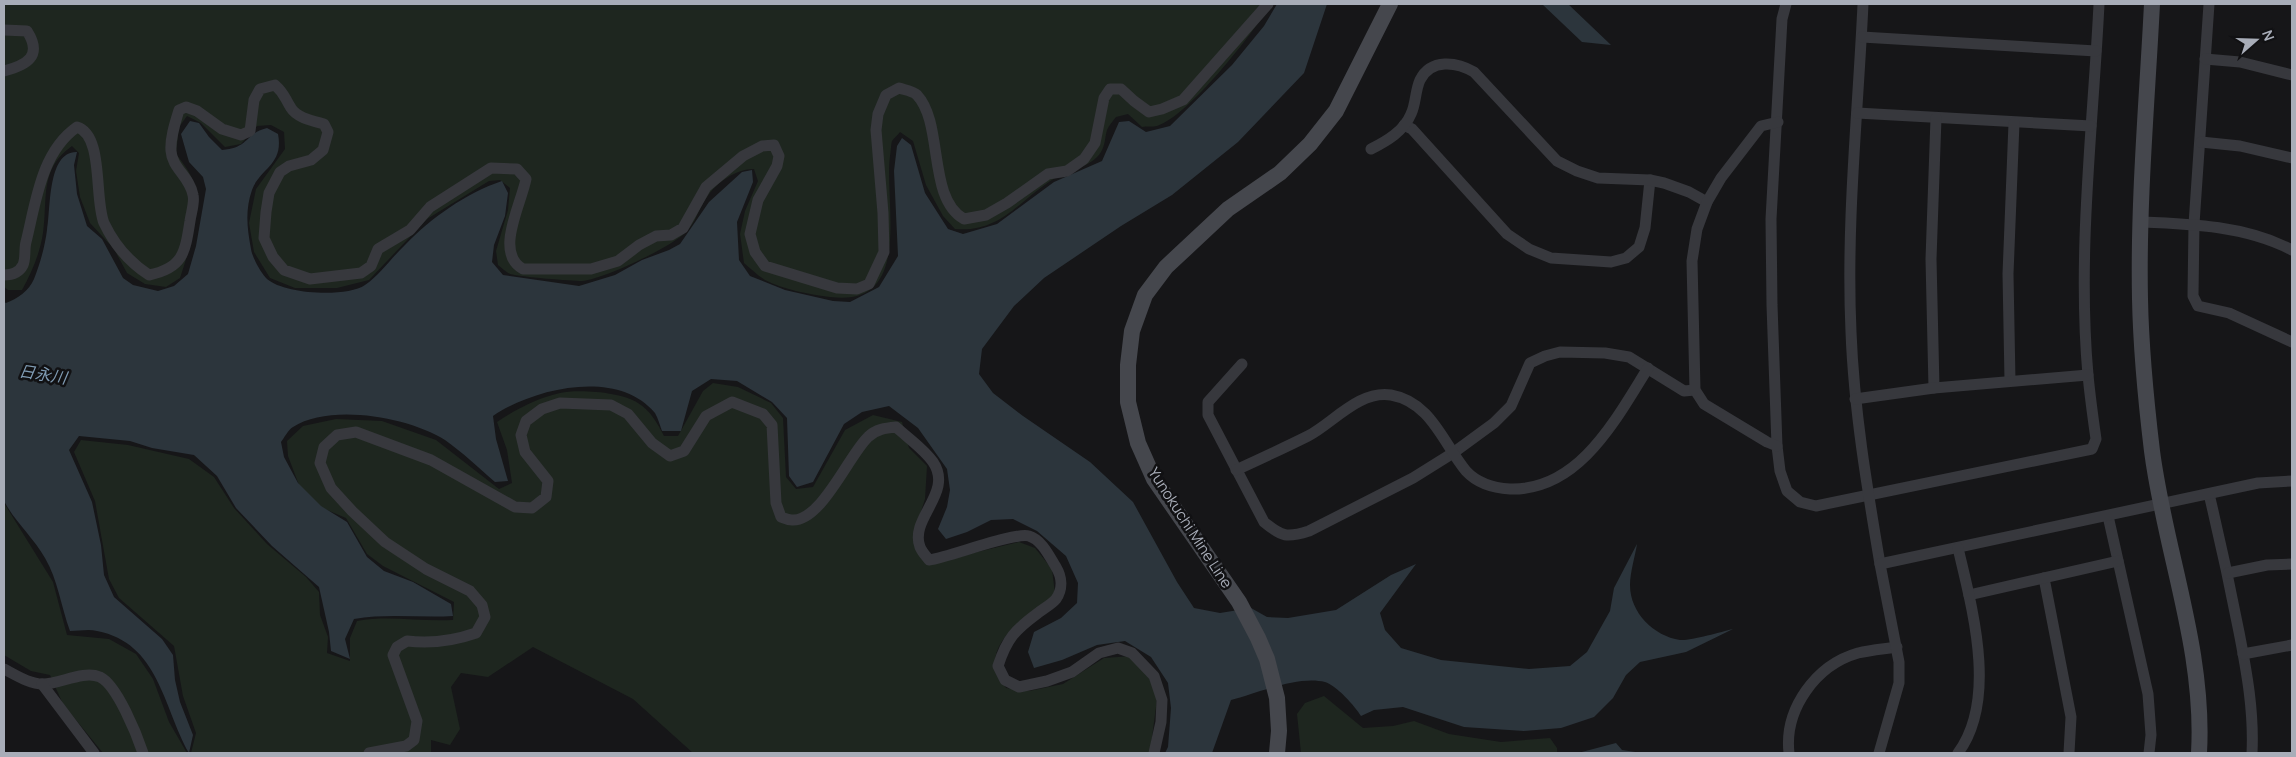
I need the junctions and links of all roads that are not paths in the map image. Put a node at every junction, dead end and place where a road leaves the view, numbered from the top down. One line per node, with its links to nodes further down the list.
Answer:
1 (1268, 4): 28 (street)
2 (1390, 4): 61 (main road, Yunokuchi Mine Line)
3 (1786, 4): 16 (street)
4 (1863, 4): 9 (street)
5 (2099, 4): 10 (street)
6 (2152, 4): 25 (main road)
7 (2209, 4): 11 (street)
8 (4, 30): 12 (street)
9 (1862, 37): 10 (street); 14 (street)
10 (2096, 51): 19 (street)
11 (2205, 59): 13 (street); 20 (street)
12 (4, 71)
13 (2292, 75)
14 (1857, 113): 15 (street); 36 (street)
15 (1936, 118): 17 (street); 34 (street)
16 (1778, 122): 24 (street); 37 (street)
17 (2014, 123): 19 (street); 33 (street)
18 (1404, 125): 21 (street); 23 (street); 23 (street)
19 (2091, 126): 32 (street)
20 (2201, 142): 22 (street); 26 (street)
21 (1371, 149)
22 (2292, 158)
23 (1650, 180): 24 (street)
24 (1707, 202): 35 (street)
25 (2141, 222): 26 (street); 43 (main road)
26 (2194, 224): 27 (street); 29 (street)
27 (2292, 250)
28 (4, 275)
29 (2292, 342)
30 (1242, 364): 39 (street)
31 (1648, 368): 35 (street); 38 (street); 38 (street)
32 (2088, 375): 33 (street); 42 (street)
33 (2010, 381): 34 (street)
34 (1934, 388): 36 (street)
35 (1695, 390): 37 (street)
36 (1855, 398): 42 (street)
37 (1777, 446): 42 (street)
38 (1453, 453): 39 (street); 39 (street)
39 (1236, 470)
40 (2292, 480): 41 (street)
41 (2209, 494): 43 (street); 49 (street)
42 (1868, 495): 47 (street)
43 (2162, 503): 44 (street); 67 (main road)
44 (2108, 516): 45 (street); 46 (street)
45 (1958, 548): 47 (street); 51 (street)
46 (2118, 561): 50 (street); 66 (street)
47 (1880, 564): 53 (street)
48 (2292, 564): 49 (street)
49 (2228, 573): 54 (street)
50 (2044, 578): 51 (street); 65 (street)
51 (1969, 596): 64 (street)
52 (2292, 645): 54 (street)
53 (1897, 646): 62 (street); 63 (street)
54 (2243, 654): 68 (street)
55 (4, 669): 56 (street)
56 (42, 684): 57 (street); 58 (street)
57 (94, 753)
58 (143, 753)
59 (370, 753): 60 (street)
60 (1154, 753)
61 (1277, 753)
62 (1789, 753)
63 (1879, 753)
64 (1958, 753)
65 (2069, 753)
66 (2149, 753)
67 (2199, 753)
68 (2252, 753)

